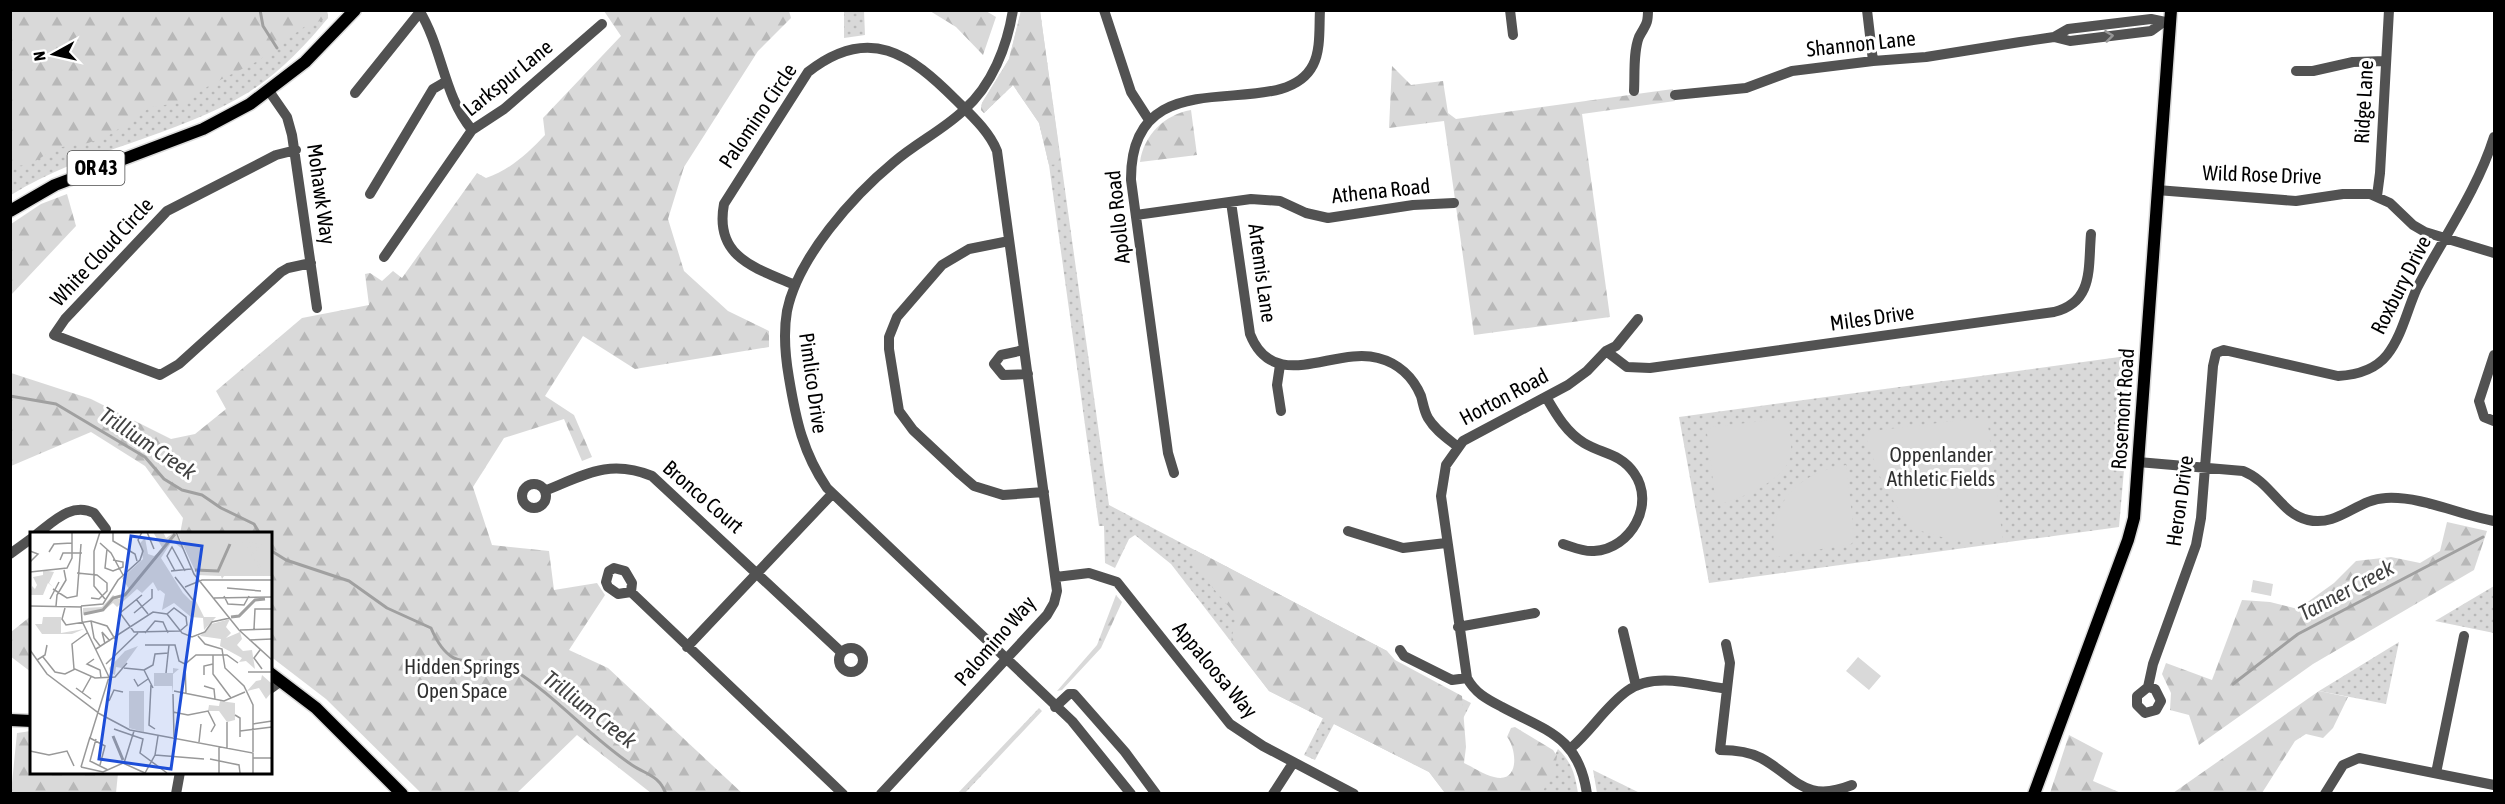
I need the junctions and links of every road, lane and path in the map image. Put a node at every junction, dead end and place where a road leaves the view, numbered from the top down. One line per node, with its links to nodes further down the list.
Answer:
1 (355, 10): 17 (main road, OR 43)
2 (1013, 10): 21 (street, Pimlico Drive)
3 (1104, 10): 22 (street)
4 (1320, 10): 22 (street)
5 (1510, 10): 12 (street)
6 (1648, 10): 18 (street)
7 (1867, 10): 13 (street)
8 (2389, 10): 14 (street, Ridge Lane)
9 (419, 11): 16 (street); 19 (street)
10 (2168, 19): 13 (street, Shannon Lane); 26 (main road, Rosemont Road)
11 (602, 24): 23 (street, Larkspur Lane)
12 (1513, 35)
13 (1873, 60): 20 (street, Shannon Lane)
14 (2386, 61): 15 (street); 28 (street, Ridge Lane)
15 (2296, 71)
16 (445, 82): 23 (street); 27 (street)
17 (269, 91): 25 (street, Mohawk Way); 31 (main road, OR 43)
18 (1634, 91)
19 (355, 93)
20 (1675, 94)
21 (966, 109): 35 (street, Palomino Way); 39 (street, Pimlico Drive); 39 (street, Palomino Circle)
22 (1149, 120): 32 (street, Apollo Road)
23 (472, 130): 37 (street, Larkspur Lane)
24 (2494, 142): 34 (street, Roxbury Drive)
25 (296, 150): 38 (street, Mohawk Way); 38 (street, White Cloud Circle)
26 (2157, 190): 28 (street, Wild Rose Drive); 52 (main road, Rosemont Road)
27 (370, 194)
28 (2376, 196): 34 (street)
29 (1231, 202): 30 (street, Athena Road); 32 (street, Athena Road); 46 (street, Artemis Lane)
30 (1454, 203)
31 (10, 211)
32 (1136, 215): 54 (street, Apollo Road)
33 (2091, 234): 43 (street, Miles Drive)
34 (2445, 239): 36 (street); 44 (street, Roxbury Drive)
35 (1009, 241): 42 (street, Palomino Way); 56 (street)
36 (2494, 253)
37 (384, 257)
38 (311, 263): 40 (street, Mohawk Way)
39 (795, 285): 57 (street, Pimlico Drive)
40 (317, 308)
41 (1638, 319): 43 (street, Horton Road)
42 (1024, 350): 47 (street, Palomino Way); 47 (street)
43 (1606, 351): 48 (street, Horton Road)
44 (2219, 351): 53 (street, Heron Drive)
45 (2494, 355): 50 (street)
46 (1280, 365): 49 (street); 51 (street)
47 (1028, 374): 56 (street, Palomino Way)
48 (1546, 397): 51 (street, Horton Road); 64 (street)
49 (1281, 411)
50 (2494, 421)
51 (1458, 447): 63 (street, Horton Road)
52 (2138, 462): 53 (street); 103 (main road, Rosemont Road)
53 (2205, 468): 58 (street); 83 (street, Heron Drive)
54 (1174, 473)
55 (546, 490): 66 (street, Bronco Court)
56 (1044, 492): 67 (street, Palomino Way)
57 (832, 494): 66 (street); 77 (street, Pimlico Drive)
58 (2494, 520)
59 (106, 529): 61 (street)
60 (1348, 531): 63 (street)
61 (40, 532)
62 (30, 539): 65 (street)
63 (1446, 543): 70 (street, Horton Road)
64 (1563, 544)
65 (10, 554)
66 (758, 572): 74 (street); 76 (street, Bronco Court)
67 (1056, 577): 77 (street, Palomino Way); 89 (street, Appaloosa Way)
68 (631, 592): 74 (street)
69 (1536, 612): 70 (street)
70 (1458, 627): 79 (street, Horton Road)
71 (1623, 631): 81 (street)
72 (2464, 636): 90 (street)
73 (1726, 644): 84 (street)
74 (687, 647): 96 (street)
75 (1400, 650): 79 (street)
76 (842, 652)
77 (1008, 659): 85 (street, Pimlico Drive); 97 (street, Palomino Way)
78 (272, 674): 80 (main road)
79 (1467, 678): 88 (street)
80 (281, 681): 82 (street); 95 (main road)
81 (1636, 686): 84 (street); 88 (street)
82 (272, 687)
83 (2148, 687)
84 (1727, 689): 92 (street)
85 (1055, 707): 98 (street, Pimlico Drive); 99 (street)
86 (10, 720): 87 (main road)
87 (30, 721)
88 (1571, 748): 102 (street)
89 (1293, 763): 100 (street); 101 (street, Appaloosa Way)
90 (2436, 773): 93 (street); 104 (street)
91 (180, 774): 94 (street)
92 (1852, 785)
93 (2494, 785)
94 (176, 794)
95 (402, 794)
96 (843, 794)
97 (881, 794)
98 (1131, 794)
99 (1156, 794)
100 (1273, 794)
101 (1354, 794)
102 (1587, 794)
103 (2034, 794)
104 (2325, 794)

